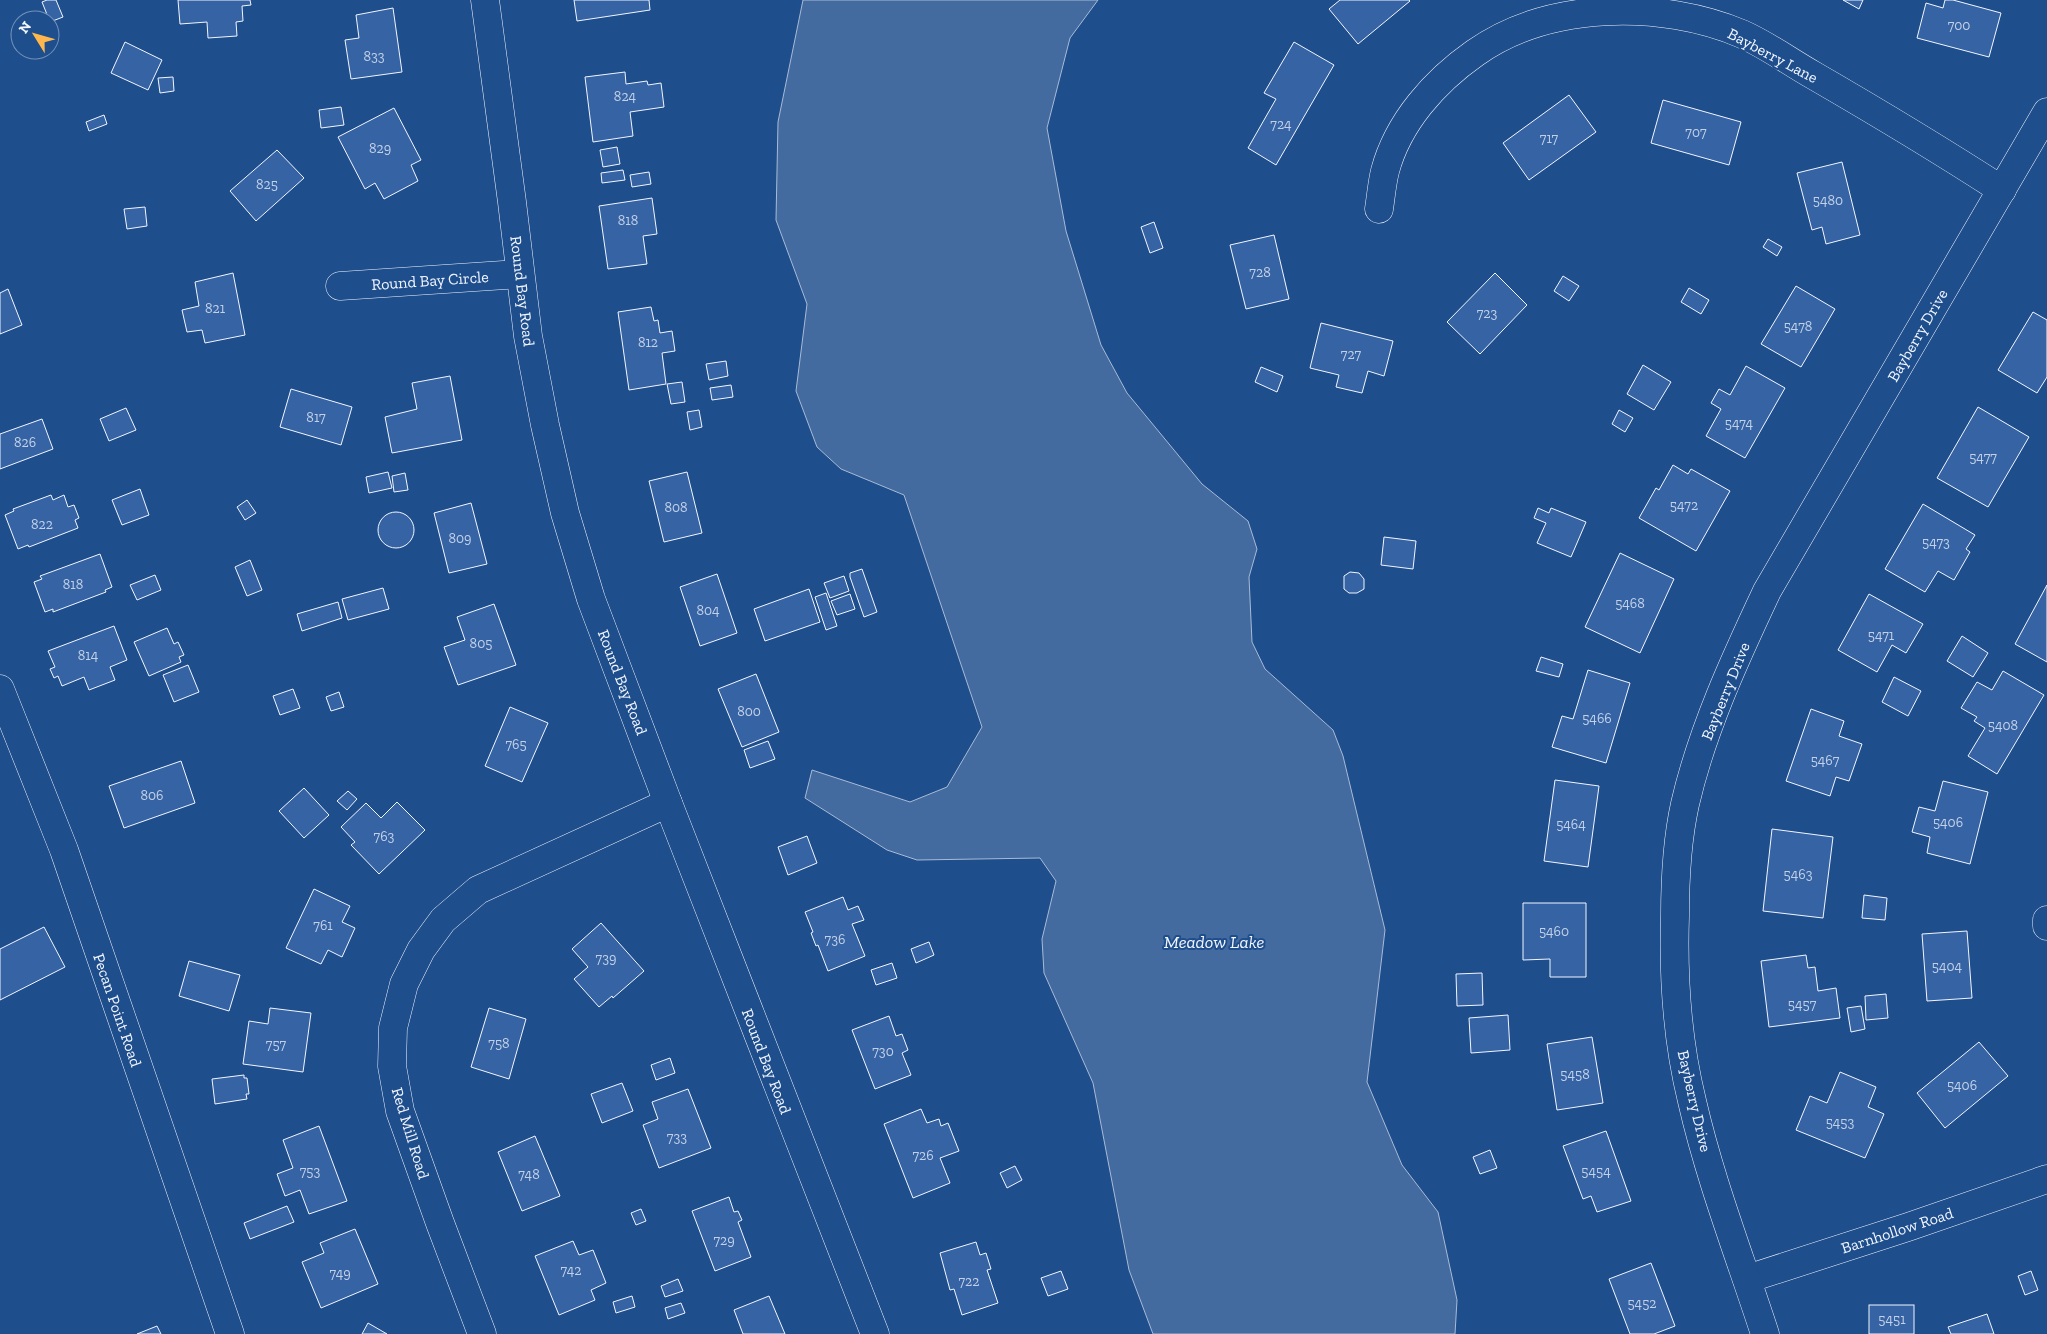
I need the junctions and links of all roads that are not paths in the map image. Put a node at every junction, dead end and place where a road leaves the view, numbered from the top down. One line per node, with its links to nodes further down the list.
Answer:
1 (485, 0): 5 (street, Round Bay Road)
2 (2047, 112): 3 (street, Bayberry Drive)
3 (2002, 190): 4 (street, Bayberry Lane); 12 (street, Bayberry Drive)
4 (1379, 209)
5 (519, 274): 6 (street, Round Bay Circle); 8 (street, Round Bay Road)
6 (340, 286)
7 (0, 689): 13 (street, Pecan Point Road)
8 (668, 803): 14 (street, Red Mill Road); 15 (street, Round Bay Road)
9 (2047, 920): 10 (street)
10 (2047, 926)
11 (2047, 1179): 12 (street, Barnhollow Road)
12 (1747, 1279): 16 (street, Bayberry Drive)
13 (230, 1334)
14 (482, 1334)
15 (875, 1334)
16 (1765, 1334)

